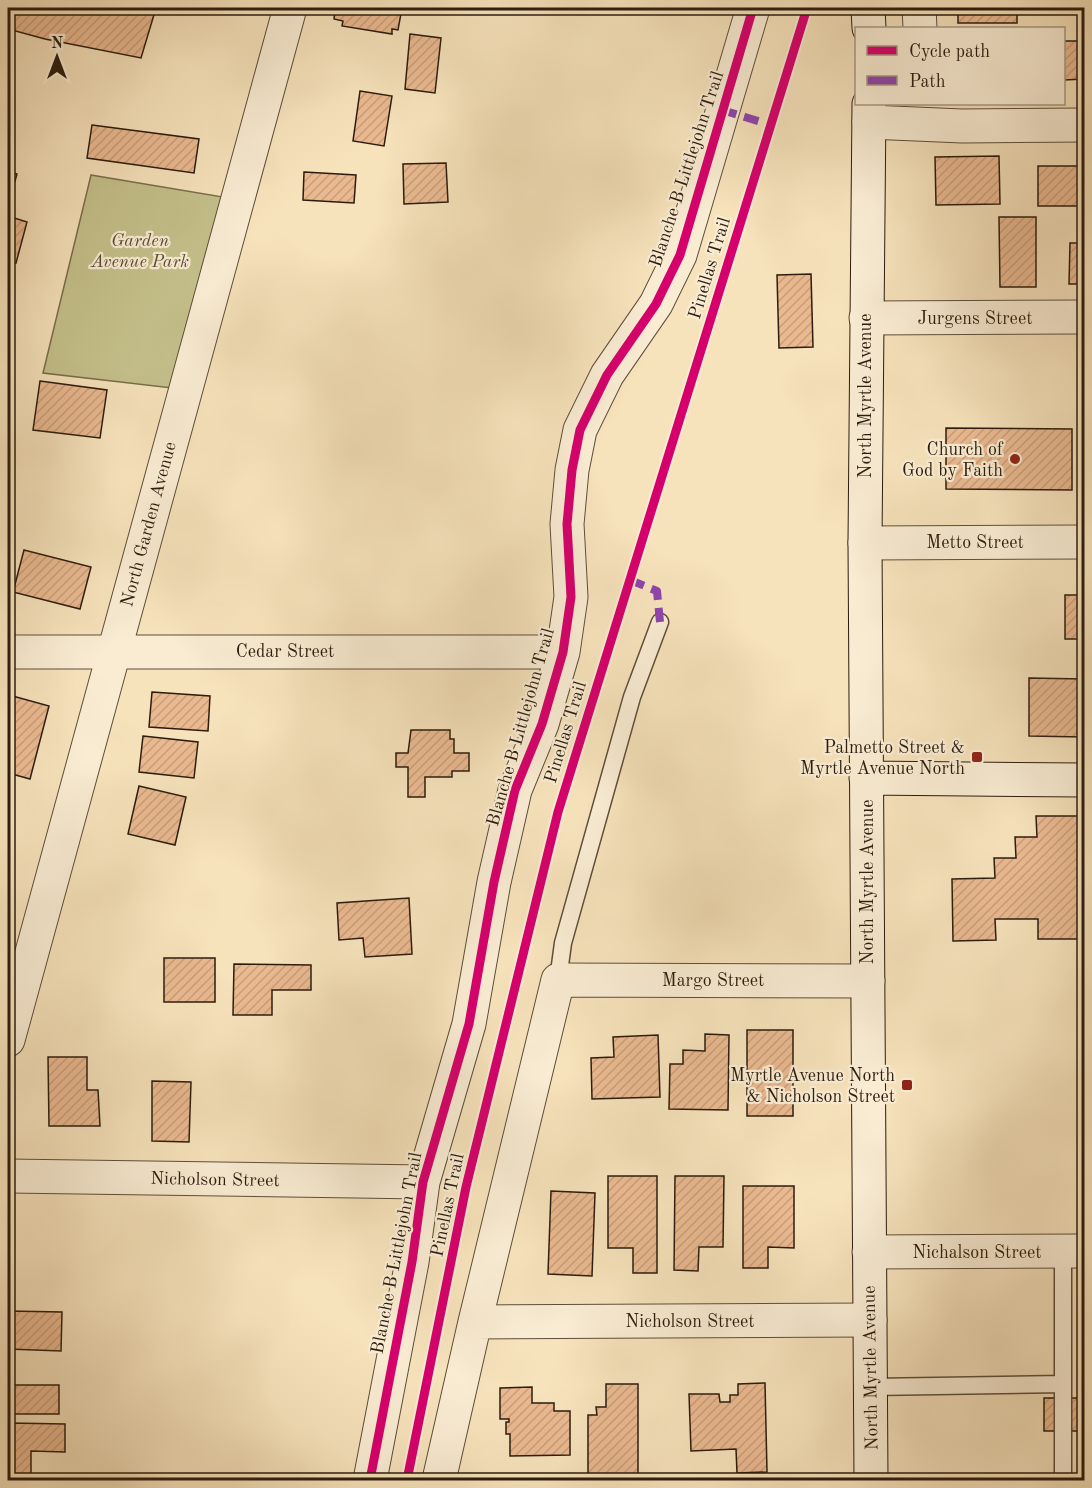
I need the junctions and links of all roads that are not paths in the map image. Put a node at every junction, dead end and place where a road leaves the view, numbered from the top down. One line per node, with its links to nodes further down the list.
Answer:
1 (290, 8): 15 (street, North Garden Avenue)
2 (753, 8): 17 (street, Blanche B Littlejohn Trail)
3 (868, 8): 5 (street)
4 (919, 8): 6 (street)
5 (868, 27)
6 (920, 27)
7 (869, 113): 8 (street); 10 (street, North Myrtle Avenue)
8 (962, 115): 9 (street)
9 (1084, 125)
10 (866, 318): 11 (street, Jurgens Street); 13 (street, North Myrtle Avenue)
11 (1084, 318)
12 (1084, 542): 13 (street, Metto Street)
13 (864, 543): 18 (street, North Myrtle Avenue)
14 (660, 622): 20 (lane)
15 (114, 651): 16 (street, Cedar Street); 17 (street, Cedar Street); 22 (street, North Garden Avenue)
16 (8, 652)
17 (564, 652): 24 (street, Blanche B Littlejohn Trail)
18 (866, 778): 19 (street); 21 (street, North Myrtle Avenue)
19 (1084, 780)
20 (558, 980): 21 (street, Margo Street); 28 (street)
21 (868, 981): 26 (street, North Myrtle Avenue)
22 (8, 1040)
23 (8, 1176): 24 (street, Nicholson Street)
24 (423, 1182): 31 (street, Blanche B Littlejohn Trail)
25 (1074, 1251): 26 (street, Nichalson Street); 29 (lane)
26 (869, 1252): 27 (street, North Myrtle Avenue)
27 (870, 1320): 28 (street, Nicholson Street); 30 (street, North Myrtle Avenue)
28 (475, 1322): 32 (street)
29 (1063, 1384): 30 (lane); 34 (lane)
30 (871, 1387): 33 (street, North Myrtle Avenue)
31 (370, 1480)
32 (440, 1480)
33 (872, 1480)
34 (1063, 1480)

